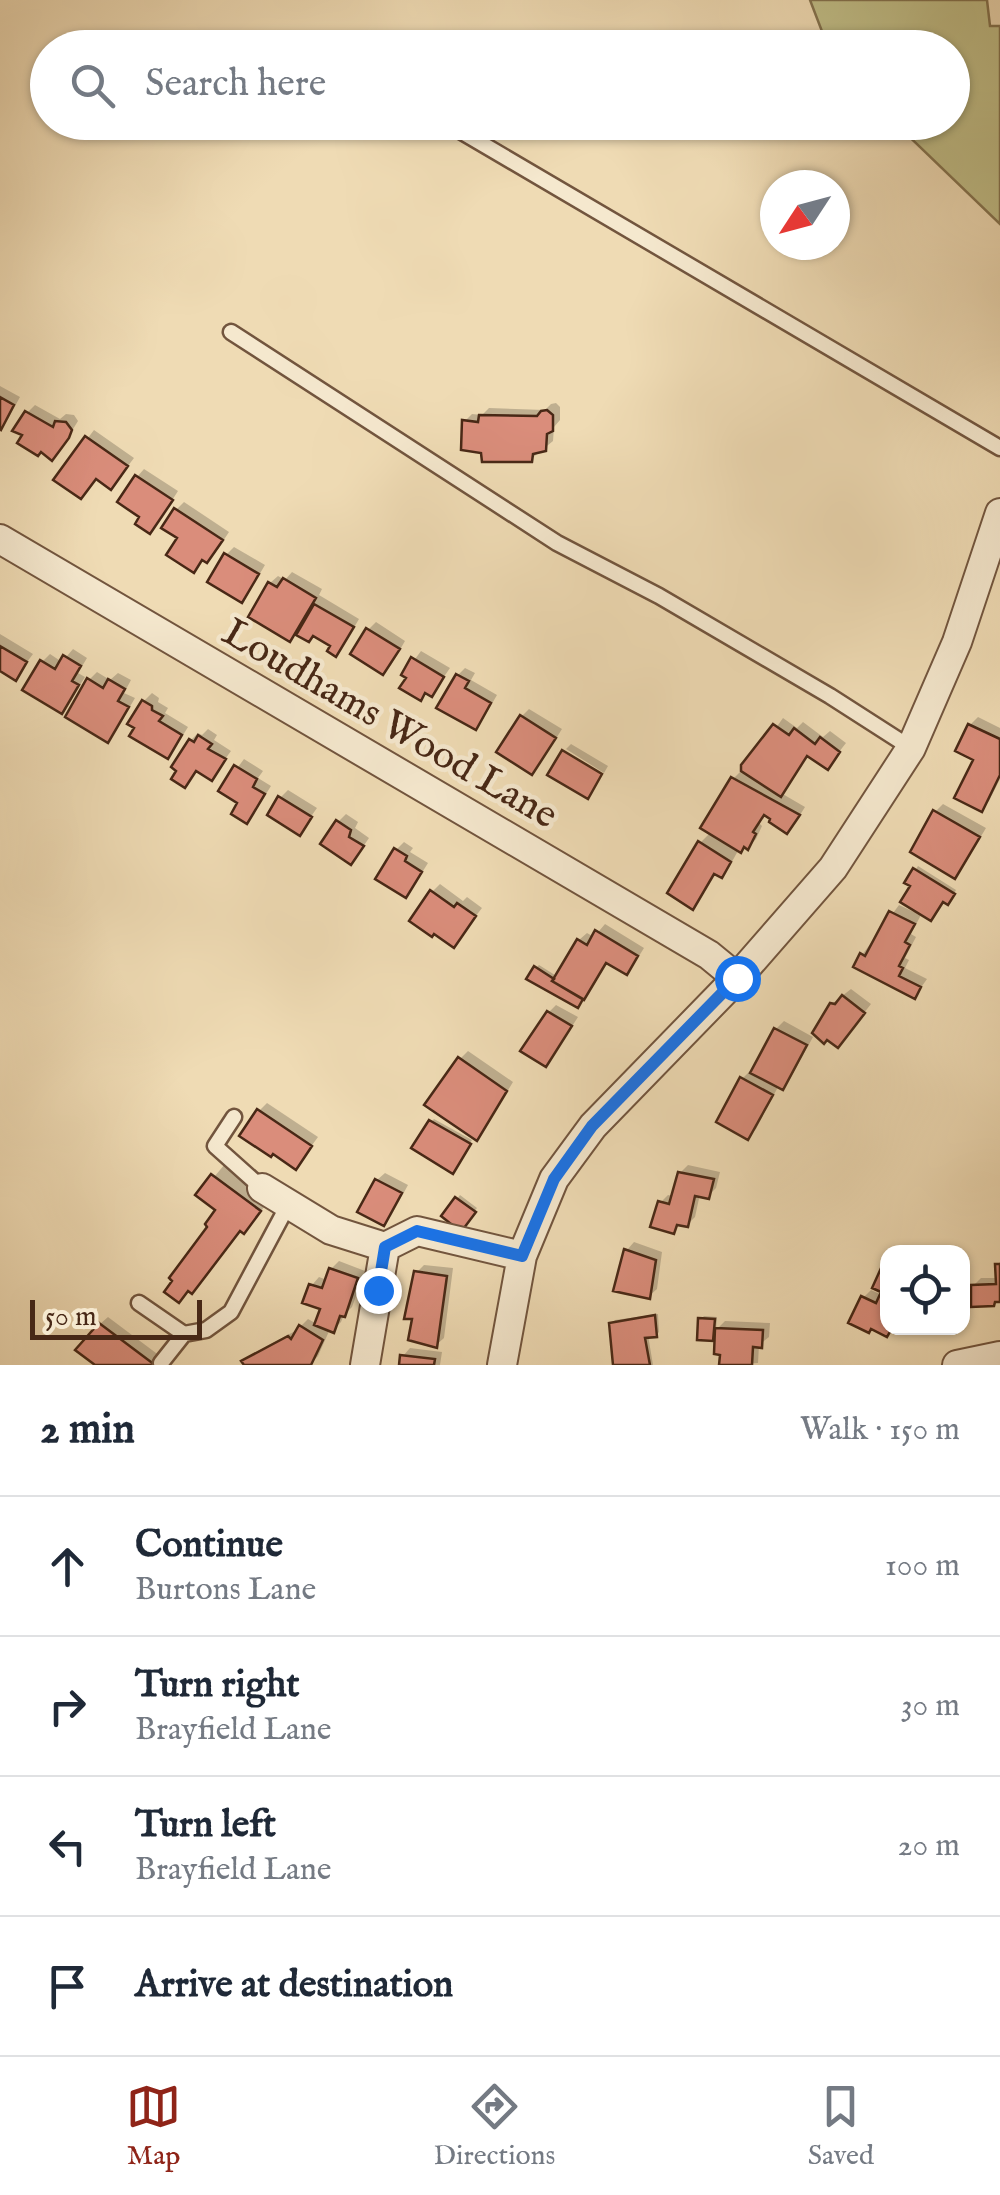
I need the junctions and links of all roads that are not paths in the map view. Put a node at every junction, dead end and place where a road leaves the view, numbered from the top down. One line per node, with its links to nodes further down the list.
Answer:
1 (477, 140): 3 (lane)
2 (231, 332): 6 (lane)
3 (1000, 448)
4 (1000, 514): 6 (street)
5 (0, 539): 7 (street, Loudhams Wood Lane)
6 (911, 748): 7 (street)
7 (737, 978): 12 (street)
8 (234, 1117): 9 (lane)
9 (262, 1188): 10 (street)
10 (288, 1204): 11 (street); 14 (lane)
11 (385, 1247): 12 (street); 17 (street)
12 (522, 1256): 18 (street)
13 (139, 1303): 14 (lane)
14 (184, 1334): 16 (lane)
15 (1000, 1356): 19 (street)
16 (161, 1363)
17 (365, 1365)
18 (502, 1365)
19 (957, 1365)

